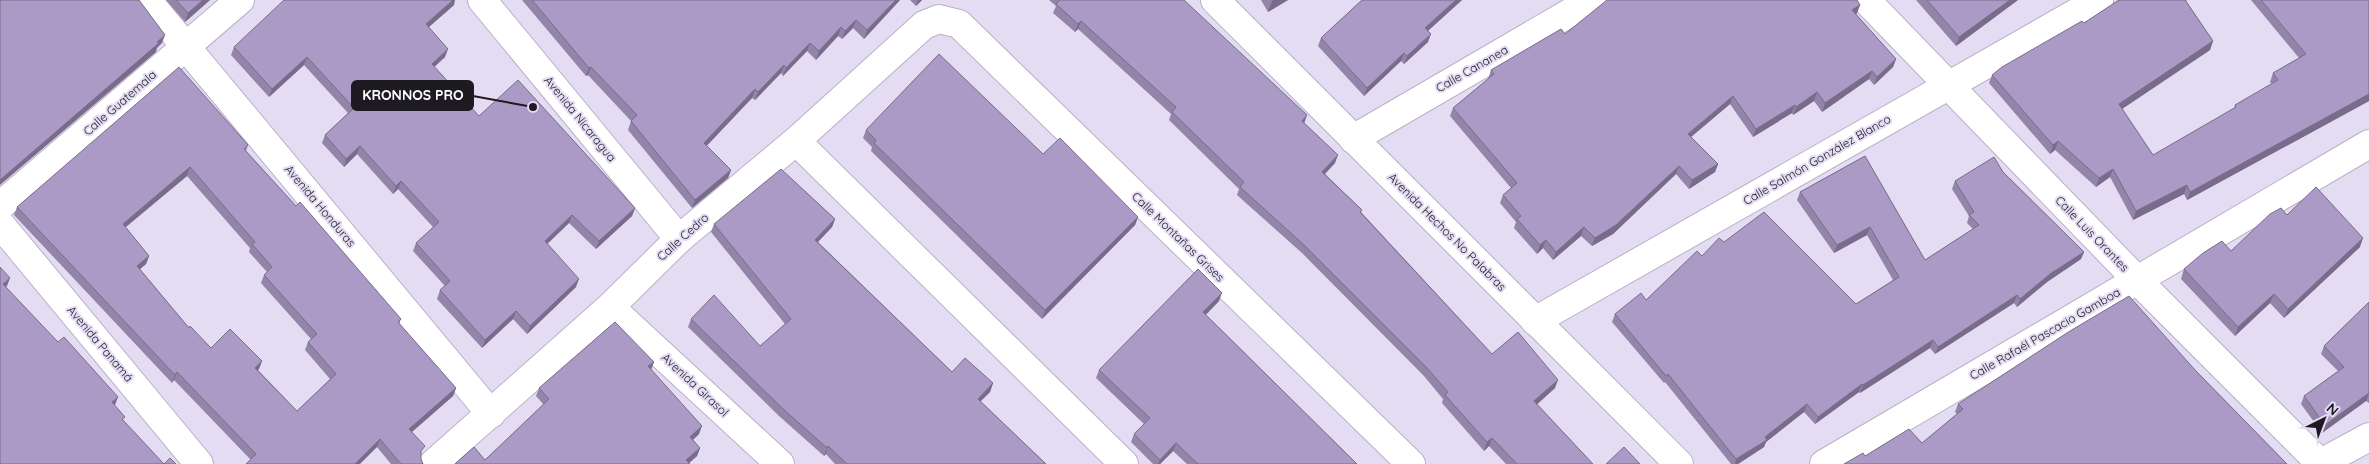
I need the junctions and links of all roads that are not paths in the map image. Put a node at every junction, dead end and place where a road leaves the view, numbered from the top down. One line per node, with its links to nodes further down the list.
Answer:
1 (147, 0): 9 (street, Avenida Honduras)
2 (240, 0): 9 (street, Calle Guatemala)
3 (482, 0): 16 (street, Avenida Nicaragua)
4 (1215, 0): 11 (street, Avenida Hechos No Palabras)
5 (1592, 0): 11 (street, Calle Cananea)
6 (1866, 0): 10 (street, Calle Luis Orantes)
7 (2099, 0): 10 (street, Calle Salmón González Blanco)
8 (939, 20): 12 (street, Calle Cedro); 26 (street, Calle Montañas Grises)
9 (187, 46): 14 (street, Calle Guatemala); 20 (street, Avenida Honduras)
10 (1948, 86): 17 (street, Calle Luis Orantes); 19 (street, Calle Salmón González Blanco)
11 (1353, 139): 19 (street, Avenida Hechos No Palabras)
12 (796, 141): 16 (street, Calle Cedro); 25 (street)
13 (2369, 144): 17 (street, Calle Rafaél Pascacio Gamboa)
14 (0, 206)
15 (0, 224): 23 (street, Avenida Panamá)
16 (678, 238): 18 (street, Calle Cedro)
17 (2137, 280): 28 (street, Calle Rafaél Pascacio Gamboa); 29 (street, Calle Luis Orantes)
18 (610, 307): 20 (street, Calle Cedro); 22 (street, Avenida Girasol)
19 (1535, 321): 27 (street, Avenida Hechos No Palabras)
20 (491, 414): 24 (street, Calle Cedro)
21 (2369, 437): 29 (street)
22 (766, 460)
23 (199, 464)
24 (434, 464)
25 (1124, 464)
26 (1411, 464)
27 (1679, 464)
28 (1824, 464)
29 (2320, 464)

